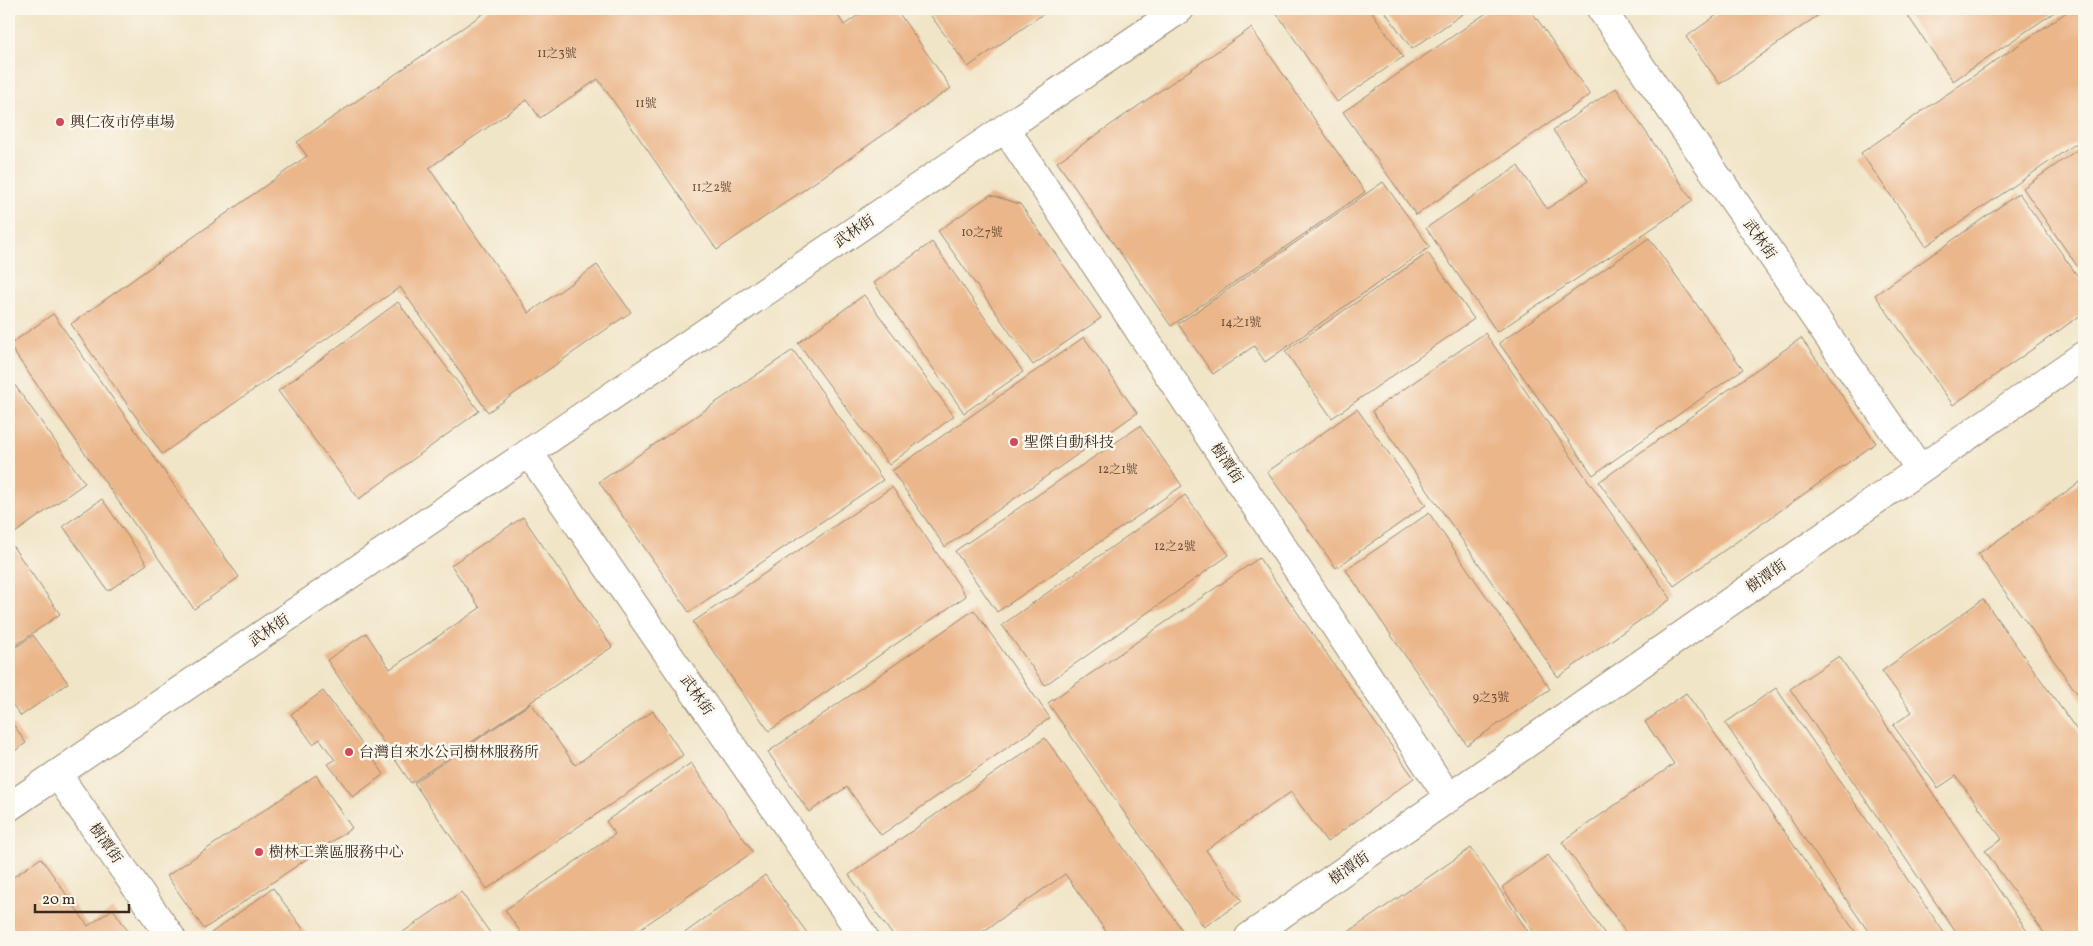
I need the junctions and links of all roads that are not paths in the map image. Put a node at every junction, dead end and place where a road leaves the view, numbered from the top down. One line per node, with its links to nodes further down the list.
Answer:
1 (1180, 9): 3 (street, 武林街)
2 (1601, 9): 6 (street, 武林街)
3 (1005, 128): 5 (street, 武林街); 8 (street, 樹潭街)
4 (2084, 355): 6 (street, 樹潭街)
5 (529, 453): 7 (street, 武林街); 11 (street, 武林街)
6 (1920, 469): 8 (street, 樹潭街)
7 (57, 774): 9 (street, 武林街); 10 (street, 樹潭街)
8 (1449, 798): 12 (street, 樹潭街)
9 (9, 807)
10 (171, 937)
11 (864, 937)
12 (1249, 937)

